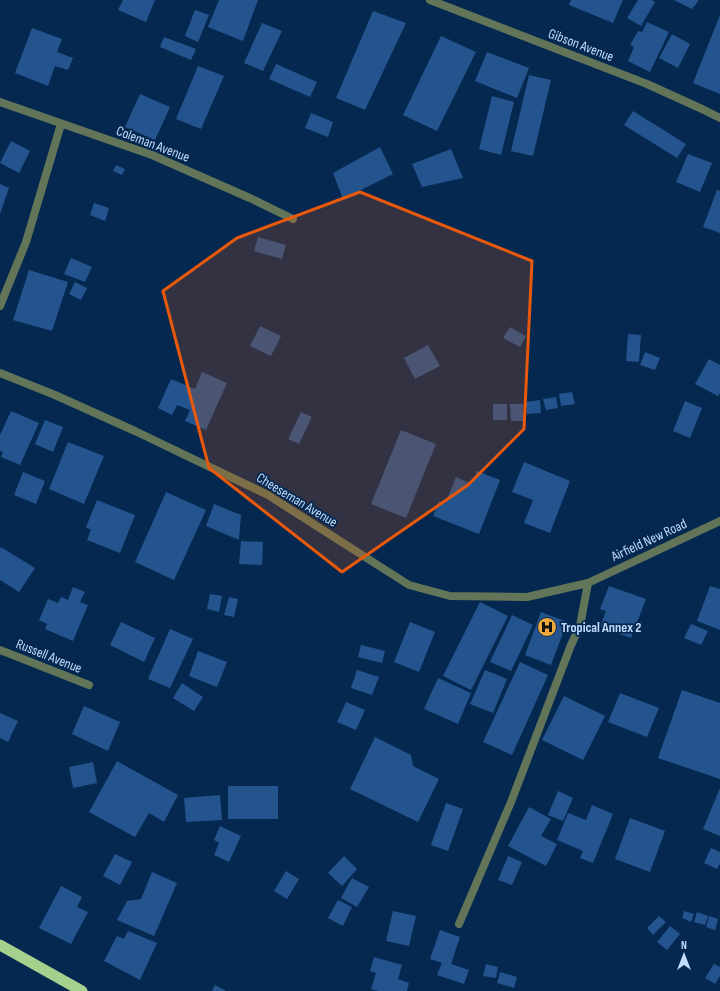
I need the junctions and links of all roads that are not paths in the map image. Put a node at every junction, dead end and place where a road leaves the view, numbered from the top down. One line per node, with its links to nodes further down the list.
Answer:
1 (430, 0): 3 (street, Gibson Avenue)
2 (0, 102): 4 (street, Coleman Avenue)
3 (720, 118)
4 (62, 124): 5 (street, Coleman Avenue); 6 (street)
5 (293, 219)
6 (0, 306)
7 (0, 373): 9 (street, Cheeseman Avenue)
8 (720, 521): 9 (street, Airfield New Road)
9 (588, 583): 12 (street)
10 (0, 650): 11 (street, Russell Avenue)
11 (89, 685)
12 (459, 924)
13 (0, 945): 14 (highway)
14 (78, 990)

